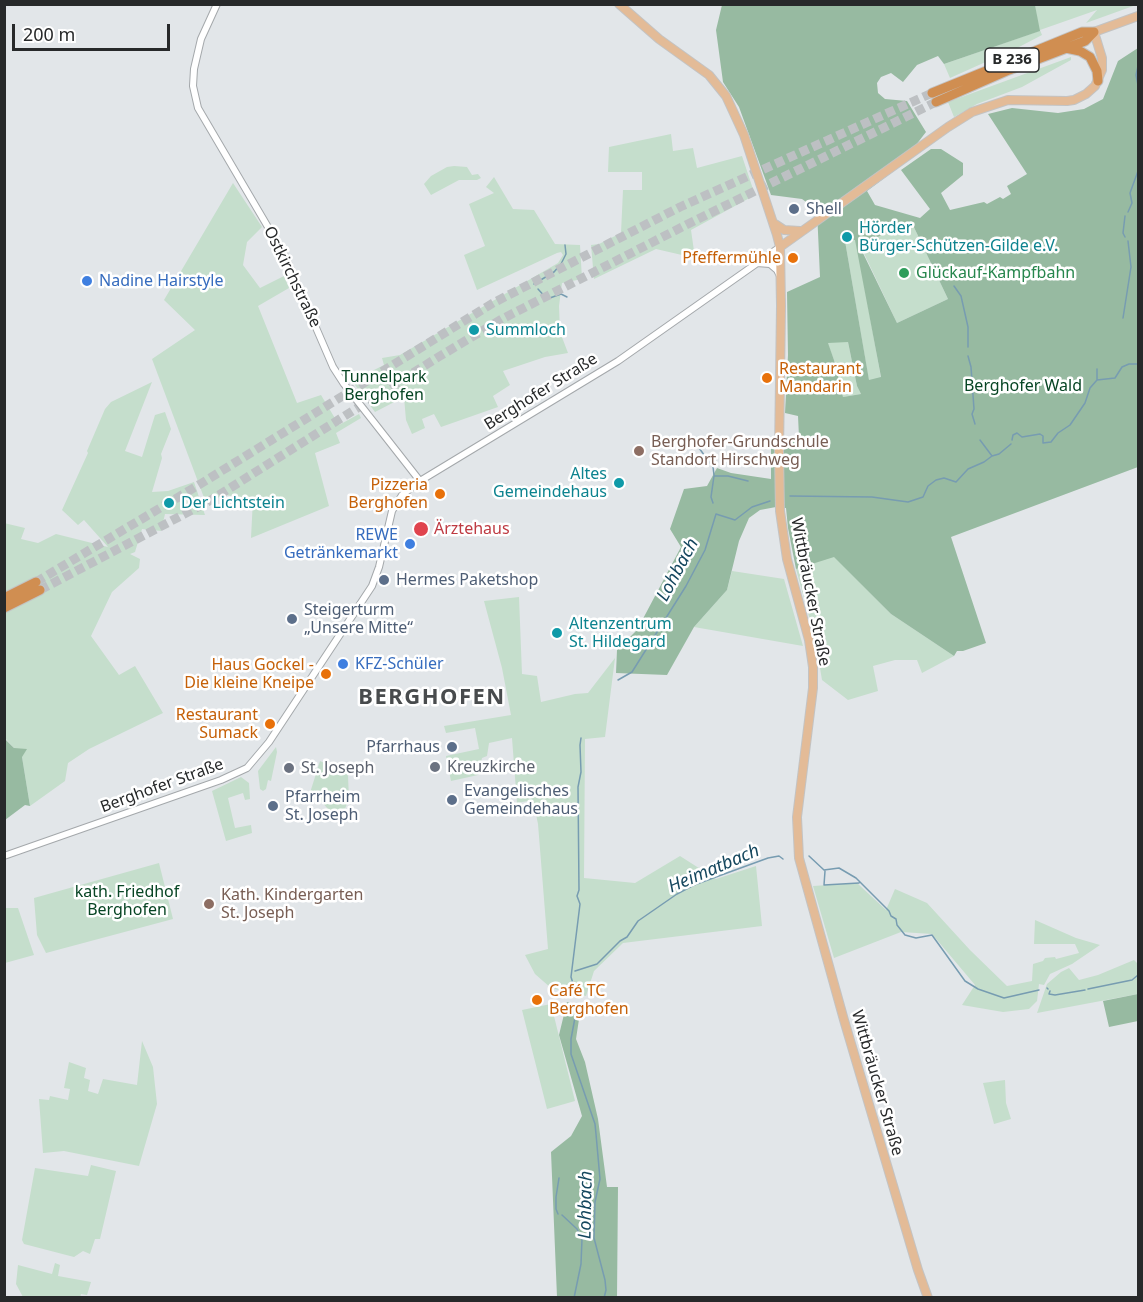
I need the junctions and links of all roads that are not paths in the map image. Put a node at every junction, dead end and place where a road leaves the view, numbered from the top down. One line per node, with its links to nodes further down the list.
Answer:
1 (217, 4): 12 (street, Ostkirchstraße)
2 (619, 4): 7 (main road, Wittbräucker Straße)
3 (1138, 16): 4 (main road, B 236)
4 (1094, 32): 5 (highway, B 236); 5 (highway, B 236); 6 (main road)
5 (1066, 48): 6 (highway)
6 (1098, 81): 8 (main road, Berghofer Straße)
7 (774, 223): 8 (main road); 9 (main road, Wittbräucker Straße)
8 (804, 230): 9 (main road, Berghofer Straße)
9 (780, 247): 10 (street, Berghofer Straße); 11 (main road, Wittbräucker Straße)
10 (757, 263): 11 (street); 12 (street, Berghofer Straße)
11 (780, 277): 16 (main road, Wittbräucker Straße)
12 (420, 481): 15 (street, Berghofer Straße)
13 (4, 598): 14 (highway)
14 (4, 608)
15 (4, 856)
16 (927, 1298)

